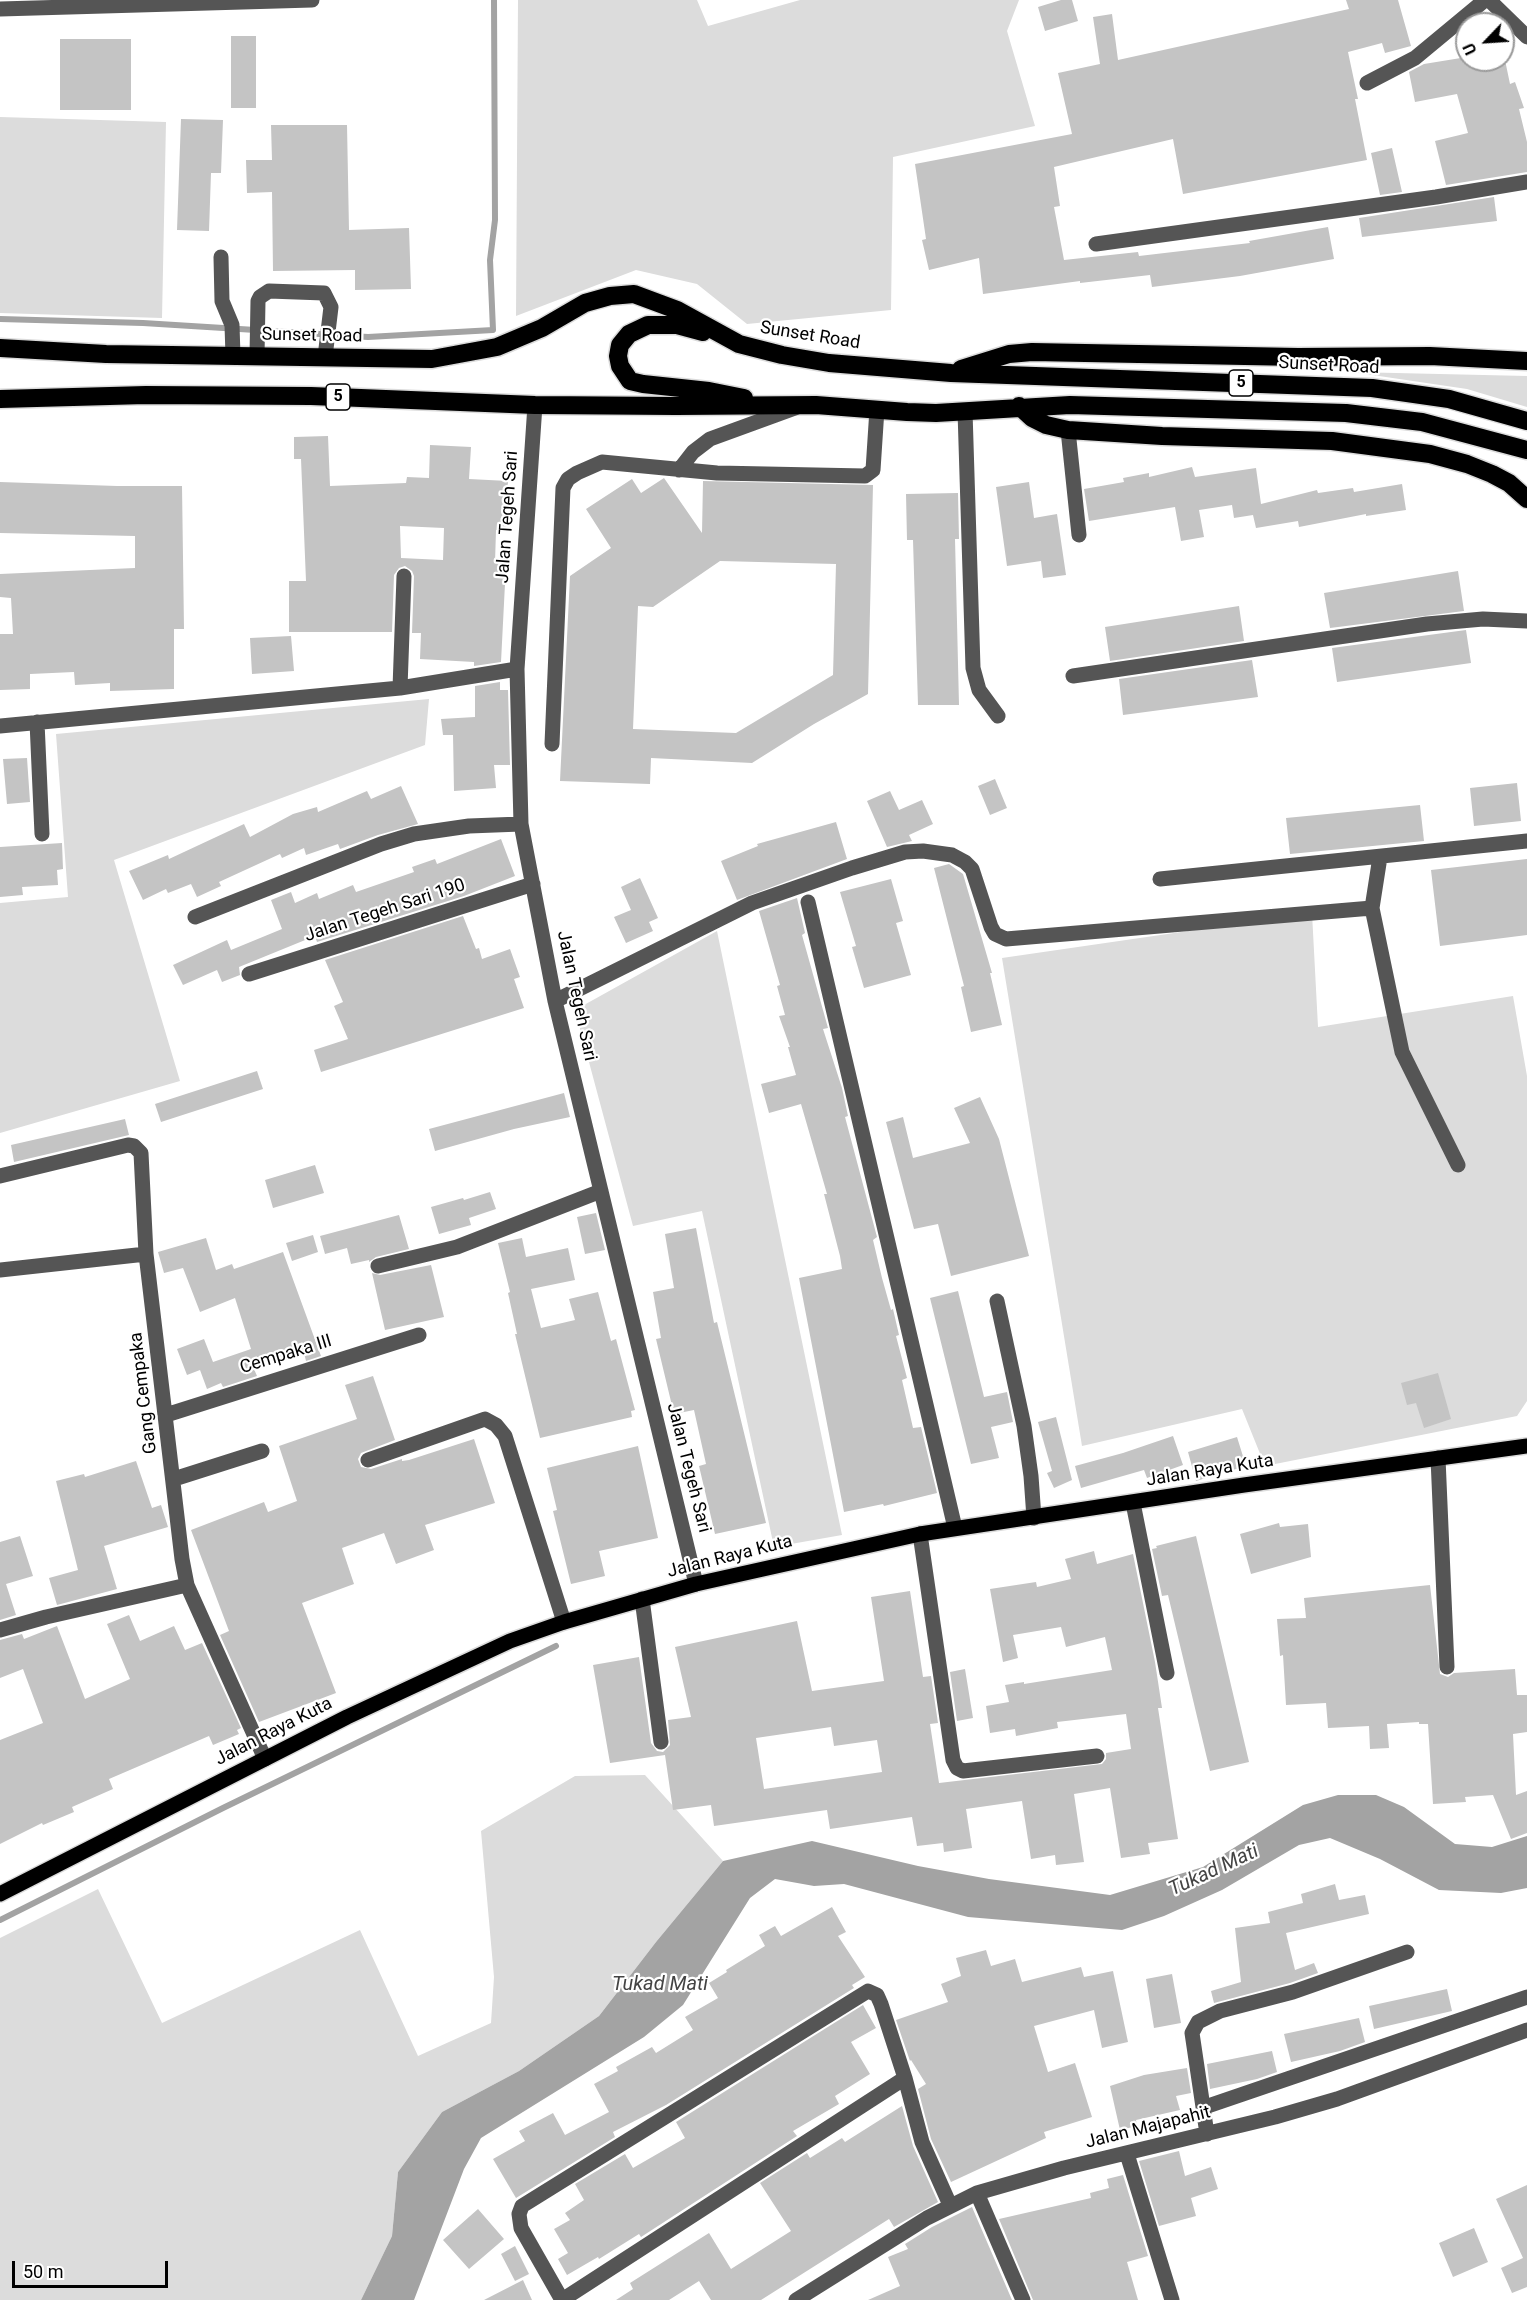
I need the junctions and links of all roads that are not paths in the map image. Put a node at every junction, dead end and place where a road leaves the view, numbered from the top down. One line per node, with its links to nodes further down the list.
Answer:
1 (312, 0): 3 (street)
2 (1487, 0): 4 (street); 5 (street)
3 (0, 9)
4 (1527, 38)
5 (1367, 83)
6 (1527, 182): 7 (street)
7 (1096, 244)
8 (221, 257): 12 (street)
9 (739, 344): 13 (highway, Sunset Road / 5); 15 (highway, Sunset Road / 5); 18 (highway)
10 (0, 348): 12 (highway, Sunset Road / 5)
11 (257, 356): 12 (highway, Sunset Road / 5); 13 (highway, Sunset Road / 5); 13 (street)
12 (233, 357)
13 (325, 357)
14 (1527, 361): 15 (highway)
15 (951, 373): 23 (highway, Sunset Road / 5)
16 (0, 399): 17 (highway, 5)
17 (535, 405): 18 (highway, 5); 31 (street, Jalan Tegeh Sari)
18 (775, 405): 19 (highway, 5)
19 (803, 405): 21 (highway, 5); 26 (street)
20 (1019, 406): 22 (highway, 5); 24 (highway); 25 (highway, 5)
21 (877, 409): 22 (highway, 5); 26 (street)
22 (965, 411): 34 (street)
23 (1527, 421)
24 (1068, 430): 27 (highway); 28 (street)
25 (1527, 450)
26 (678, 470): 37 (street)
27 (1527, 499)
28 (1079, 535)
29 (404, 576): 33 (street)
30 (1527, 621): 32 (street)
31 (517, 669): 33 (street); 38 (street, Jalan Tegeh Sari)
32 (1073, 676)
33 (400, 688): 35 (street)
34 (998, 716)
35 (37, 722): 36 (street); 39 (street)
36 (0, 726)
37 (552, 744)
38 (521, 824): 43 (street, Jalan Tegeh Sari); 46 (street)
39 (42, 834)
40 (1527, 841): 41 (street)
41 (1380, 857): 42 (street); 45 (street)
42 (1160, 879)
43 (533, 884): 47 (street, Jalan Tegeh Sari 190); 48 (street, Jalan Tegeh Sari)
44 (808, 902): 65 (street)
45 (1372, 908): 48 (street); 49 (street)
46 (195, 917)
47 (249, 974)
48 (555, 1001): 51 (street, Jalan Tegeh Sari)
49 (1458, 1166)
50 (0, 1176): 52 (street, Gang Cempaka)
51 (601, 1191): 53 (street); 67 (street, Jalan Tegeh Sari)
52 (146, 1254): 54 (street); 57 (street, Gang Cempaka)
53 (378, 1266)
54 (0, 1270)
55 (997, 1301): 64 (street)
56 (419, 1335): 57 (street, Cempaka III)
57 (166, 1415): 62 (street, Gang Cempaka)
58 (1527, 1446): 60 (main road, Jalan Raya Kuta)
59 (262, 1452): 62 (street)
60 (1438, 1458): 63 (main road, Jalan Raya Kuta); 72 (street)
61 (368, 1460): 70 (street)
62 (174, 1479): 68 (street, Gang Cempaka)
63 (1134, 1503): 64 (main road, Jalan Raya Kuta); 73 (street)
64 (1034, 1518): 65 (main road, Jalan Raya Kuta)
65 (955, 1528): 66 (main road, Jalan Raya Kuta)
66 (920, 1534): 67 (main road, Jalan Raya Kuta); 75 (street)
67 (696, 1584): 69 (main road, Jalan Raya Kuta)
68 (188, 1585): 71 (street); 76 (street, Gang Cempaka)
69 (642, 1599): 70 (main road, Jalan Raya Kuta); 74 (street)
70 (564, 1622): 76 (main road, Jalan Raya Kuta)
71 (0, 1630)
72 (1447, 1667)
73 (1167, 1673)
74 (662, 1742)
75 (1097, 1756)
76 (265, 1759): 77 (main road, Jalan Raya Kuta)
77 (0, 1894)
78 (1407, 1953): 82 (street)
79 (1527, 1997): 82 (street)
80 (1527, 2030): 83 (street, Jalan Majapahit)
81 (905, 2078): 86 (street); 88 (street); 88 (street)
82 (1205, 2107): 83 (street)
83 (1207, 2134): 84 (street, Jalan Majapahit)
84 (1127, 2154): 85 (street, Jalan Majapahit); 90 (street)
85 (977, 2193): 86 (street, Jalan Majapahit); 89 (street)
86 (950, 2205): 87 (street, Jalan Majapahit)
87 (803, 2298)
88 (562, 2300)
89 (1023, 2300)
90 (1172, 2300)

